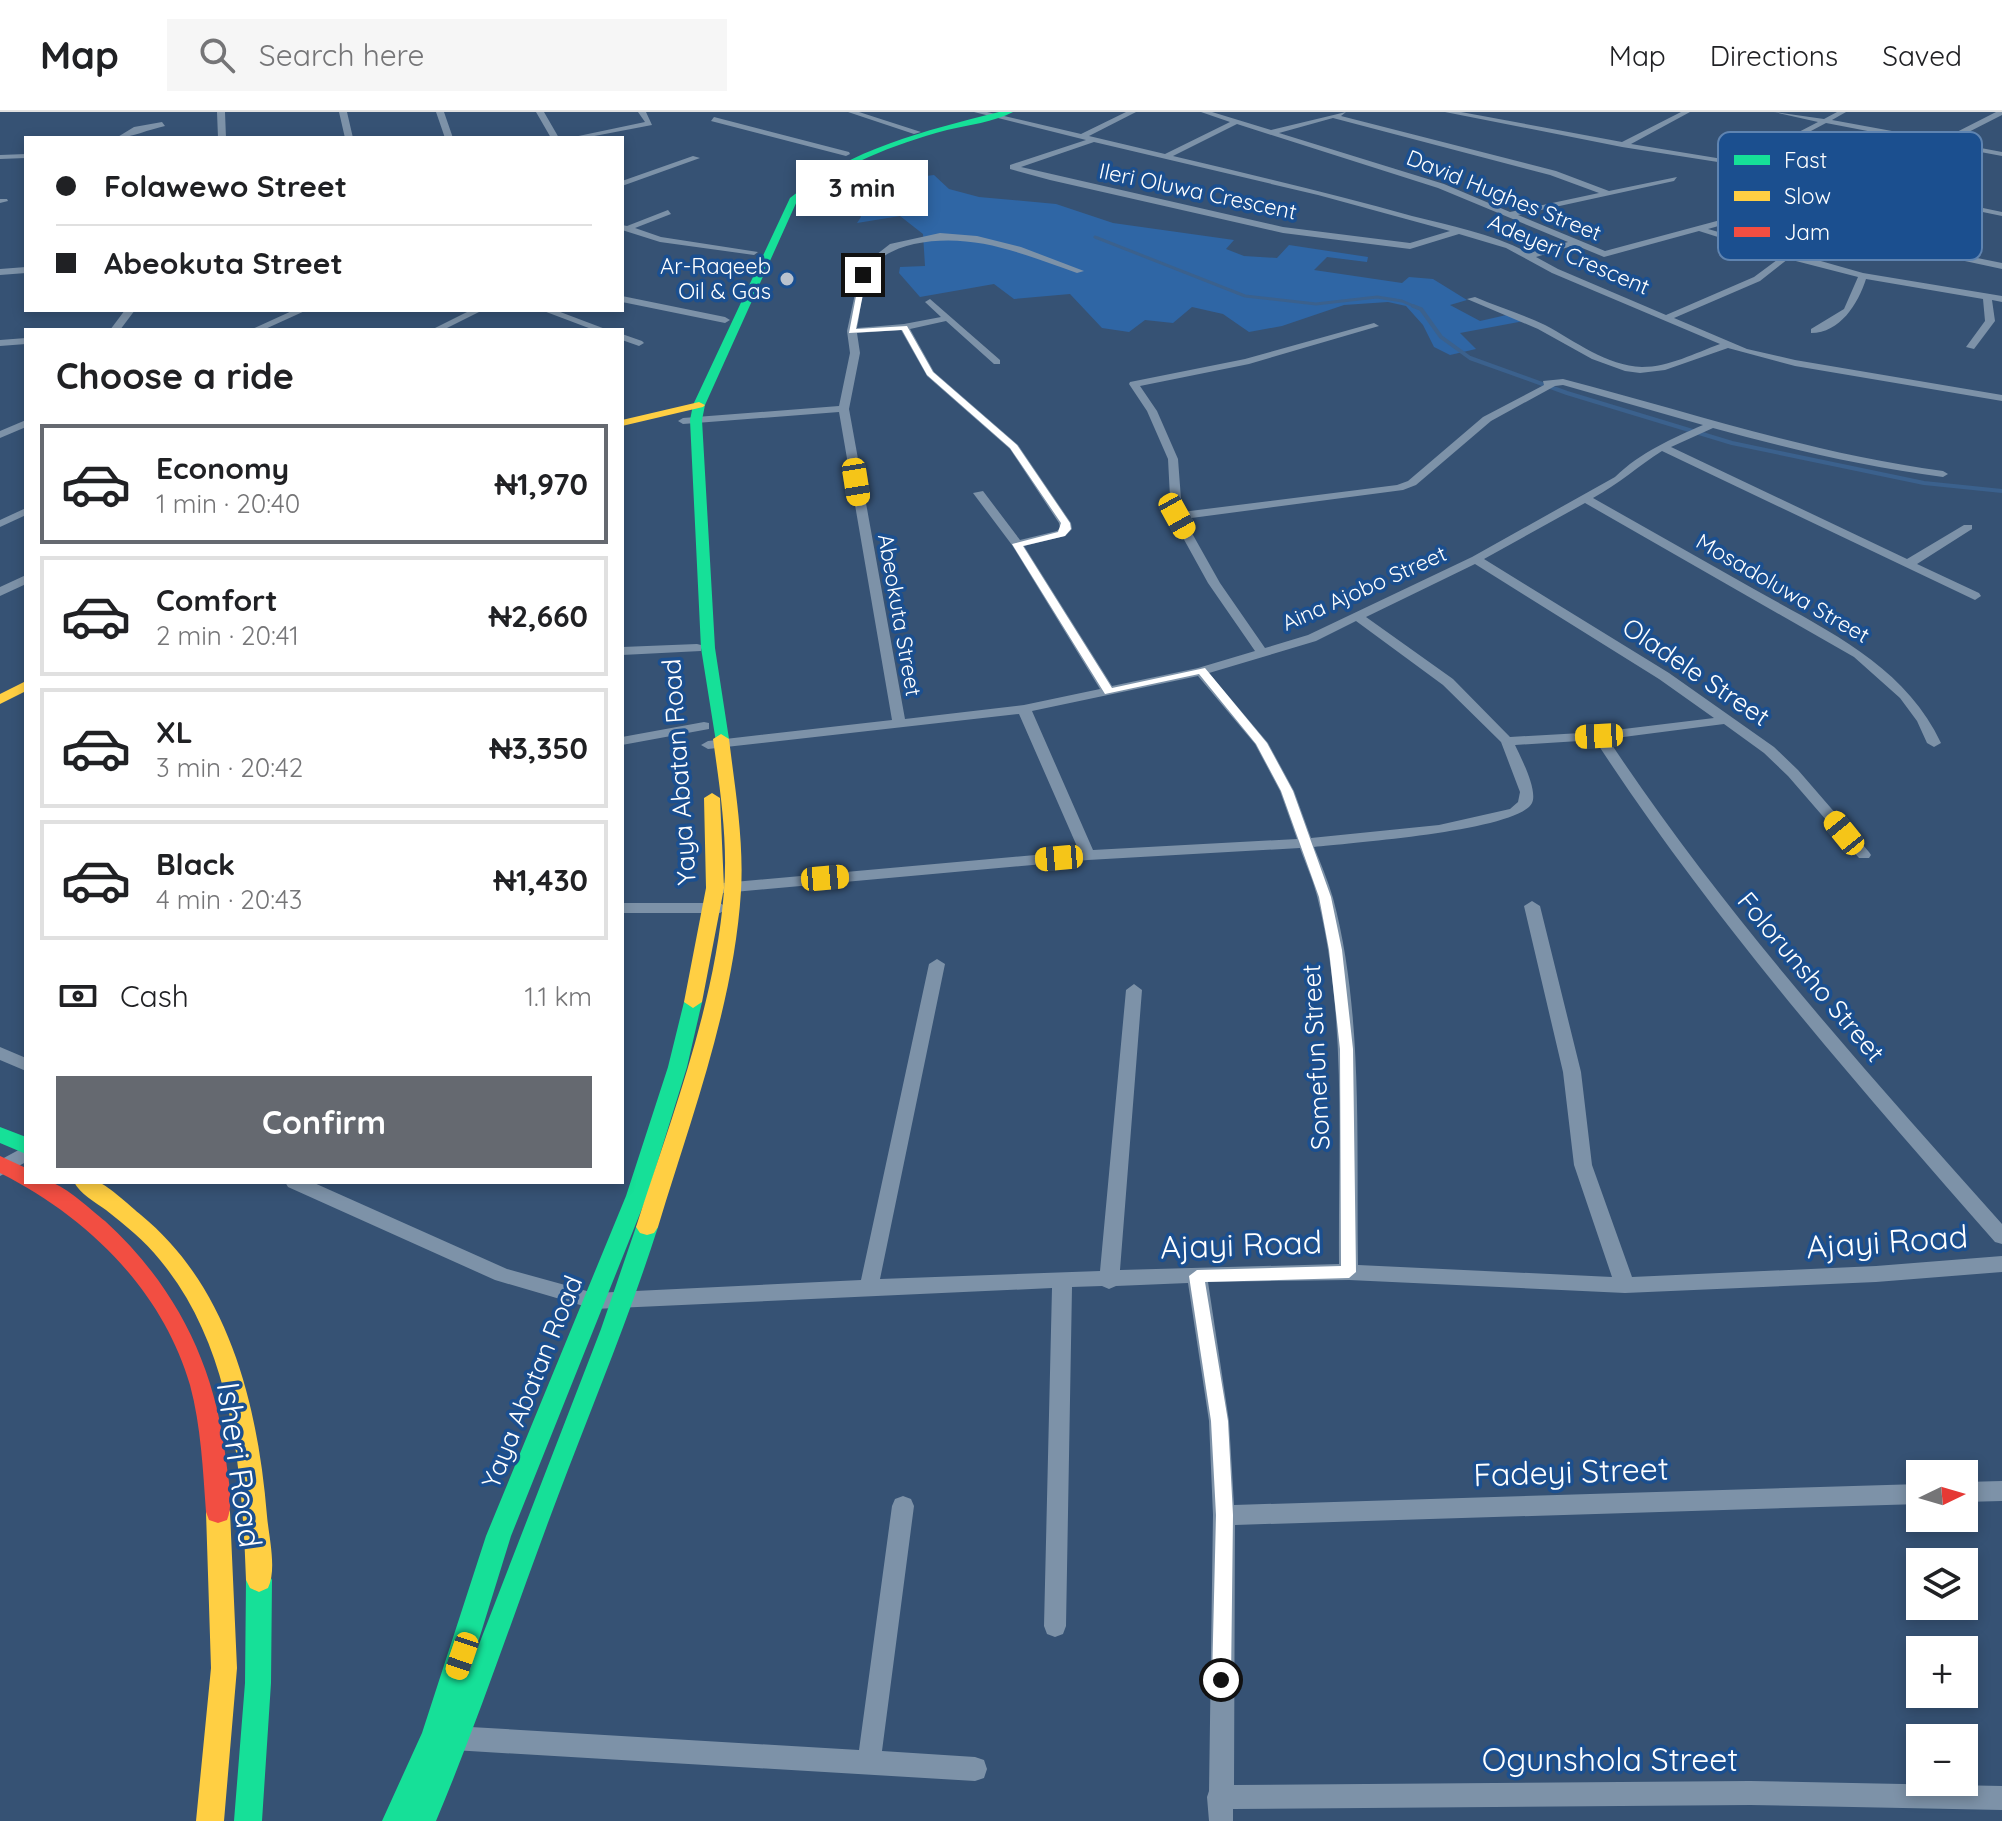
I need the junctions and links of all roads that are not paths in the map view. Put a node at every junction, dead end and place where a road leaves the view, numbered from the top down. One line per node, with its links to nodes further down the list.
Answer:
1 (221, 112): 29 (street)
2 (343, 112): 30 (street)
3 (440, 112): 31 (street)
4 (540, 112): 32 (street)
5 (642, 112): 33 (street)
6 (852, 112): 23 (street)
7 (1132, 112): 34 (street)
8 (1205, 112): 20 (street, David Hughes Street)
9 (1345, 112): 16 (street)
10 (1449, 112): 21 (street)
11 (1686, 112): 36 (street)
12 (1778, 112): 19 (street)
13 (1842, 112): 19 (street)
14 (2002, 112): 26 (street)
15 (992, 113): 23 (main road, Yaya Abatan Road); 34 (street, Adeyeri Crescent); 93 (main road, Yaya Abatan Road)
16 (1334, 116): 27 (street); 45 (street)
17 (1525, 118): 21 (street)
18 (714, 119): 38 (street)
19 (1826, 121): 24 (street); 25 (street)
20 (1236, 122): 27 (street, David Hughes Street); 40 (street)
21 (1513, 123): 36 (street)
22 (162, 124): 28 (street)
23 (917, 132): 38 (main road, Yaya Abatan Road)
24 (1805, 132)
25 (1884, 132)
26 (1963, 132)
27 (1269, 133): 48 (street, David Hughes Street)
28 (124, 136)
29 (222, 136)
30 (349, 136)
31 (448, 136)
32 (554, 136)
33 (584, 136)
34 (1081, 137): 35 (street, Adeyeri Crescent)
35 (1094, 140): 40 (street, Adeyeri Crescent); 53 (street, Ileri Oluwa Crescent)
36 (1622, 145): 42 (street)
37 (1982, 150): 39 (street)
38 (846, 154): 56 (main road, Yaya Abatan Road)
39 (2002, 154)
40 (1167, 156): 53 (street, Adeyeri Crescent)
41 (696, 158): 44 (street)
42 (1718, 161)
43 (1674, 179): 45 (street)
44 (624, 183)
45 (1608, 193): 48 (street)
46 (1982, 210): 49 (street)
47 (668, 212): 51 (street)
48 (1511, 214): 55 (street, David Hughes Street)
49 (2002, 214)
50 (1718, 224): 52 (street, David Hughes Street)
51 (624, 228): 56 (street)
52 (1699, 228): 54 (street); 55 (street, David Hughes Street)
53 (1459, 231): 57 (street, Adeyeri Crescent)
54 (1718, 234)
55 (1576, 242): 57 (street)
56 (754, 252): 76 (main road, Yaya Abatan Road)
57 (1530, 256): 74 (street, Adeyeri Crescent)
58 (1782, 260): 74 (street)
59 (1802, 260): 65 (street)
60 (1974, 260): 61 (street)
61 (2002, 266)
62 (24, 270): 64 (street)
63 (1080, 271): 82 (street, Abeokuta Street)
64 (0, 272)
65 (1863, 276): 66 (street); 83 (street)
66 (1987, 296): 69 (street); 89 (street)
67 (624, 299): 76 (street)
68 (1472, 299): 88 (street)
69 (2002, 299)
70 (930, 302): 75 (street)
71 (297, 312): 79 (street)
72 (474, 312): 80 (street)
73 (552, 312): 81 (street)
74 (1668, 317): 88 (street, Adeyeri Crescent)
75 (948, 318): 78 (street); 90 (street)
76 (725, 320): 93 (main road, Yaya Abatan Road)
77 (1374, 326): 103 (street)
78 (904, 327): 82 (street); 106 (street)
79 (260, 328)
80 (440, 328)
81 (597, 328)
82 (852, 331): 92 (street, Abeokuta Street)
83 (1814, 331)
84 (624, 338): 87 (street)
85 (24, 341): 86 (street)
86 (0, 343)
87 (639, 343)
88 (1727, 345): 91 (street, Adeyeri Crescent)
89 (1971, 347)
90 (997, 362)
91 (2002, 398)
92 (844, 409): 93 (street); 122 (street, Abeokuta Street)
93 (691, 413): 94 (main road); 113 (main road, Yaya Abatan Road); 128 (main road, Yaya Abatan Road)
94 (624, 423)
95 (24, 424): 97 (street)
96 (1708, 428): 98 (street, Aina Ajobo Street); 99 (street); 103 (street)
97 (0, 435)
98 (1662, 447): 101 (street, Aina Ajobo Street); 108 (street)
99 (1943, 474)
100 (979, 493): 106 (street)
101 (1585, 498): 107 (street, Aina Ajobo Street); 127 (street, Mosadoluwa Street)
102 (24, 512): 104 (street)
103 (1177, 516): 115 (street)
104 (0, 524)
105 (1968, 527): 108 (street)
106 (1017, 544): 118 (street)
107 (1476, 559): 112 (street, Aina Ajobo Street); 121 (street, Oladele Street)
108 (1908, 564): 111 (street)
109 (24, 580): 110 (street)
110 (0, 592)
111 (1975, 596)
112 (1358, 617): 115 (street, Aina Ajobo Street); 126 (street)
113 (697, 648): 114 (street); 123 (main road, Yaya Abatan Road)
114 (624, 651)
115 (1262, 652): 116 (street, Aina Ajobo Street)
116 (1201, 671): 118 (street, Aina Ajobo Street); 129 (street, Somefun Street)
117 (24, 686): 119 (main road)
118 (1109, 692): 120 (street, Aina Ajobo Street)
119 (0, 700)
120 (1024, 709): 122 (street, Aina Ajobo Street); 130 (street)
121 (1727, 720): 124 (street); 131 (street, Oladele Street)
122 (899, 722): 128 (street, Aina Ajobo Street)
123 (704, 726): 125 (street); 128 (main road, Yaya Abatan Road)
124 (1599, 736): 126 (street); 148 (street, Folorunsho Street)
125 (624, 741)
126 (1507, 741): 129 (street)
127 (1934, 743)
128 (715, 744): 132 (main road, Yaya Abatan Road)
129 (1305, 843): 130 (street); 150 (street, Somefun Street)
130 (1088, 855): 132 (street)
131 (1864, 855)
132 (724, 888): 135 (main road, Yaya Abatan Road)
133 (1532, 906): 154 (street)
134 (624, 908): 135 (street)
135 (722, 908): 156 (main road, Yaya Abatan Road); 157 (main road, Yaya Abatan Road)
136 (937, 964): 155 (street)
137 (1134, 990): 152 (street)
138 (0, 1053): 139 (street)
139 (23, 1060)
140 (0, 1134): 141 (main road)
141 (24, 1145)
142 (24, 1154): 143 (street)
143 (2, 1167): 144 (main road)
144 (24, 1176)
145 (39, 1184): 169 (main road, Isheri Road)
146 (87, 1184): 170 (main road, Isheri Road)
147 (298, 1184): 157 (street, Ajayi Road)
148 (2002, 1237)
149 (2002, 1264): 154 (street, Ajayi Road)
150 (1349, 1272): 151 (street, Ajayi Road); 154 (street, Ajayi Road)
151 (1197, 1276): 152 (street, Ajayi Road); 162 (street)
152 (1109, 1281): 153 (street, Ajayi Road)
153 (1062, 1282): 155 (street, Ajayi Road); 163 (street)
154 (1625, 1285)
155 (869, 1287): 156 (street, Ajayi Road)
156 (625, 1300): 157 (street, Ajayi Road); 164 (main road, Yaya Abatan Road)
157 (594, 1301): 164 (main road, Yaya Abatan Road)
158 (2002, 1491): 159 (street)
159 (1978, 1492)
160 (1906, 1494): 162 (street, Fadeyi Street)
161 (903, 1506): 165 (street)
162 (1224, 1515): 168 (street)
163 (1055, 1626)
164 (446, 1736): 165 (street); 171 (main road, Yaya Abatan Road); 172 (main road, Yaya Abatan Road)
165 (869, 1762): 166 (street)
166 (975, 1769)
167 (2002, 1798): 168 (street, Ogunshola Street)
168 (1220, 1809)
169 (210, 1821)
170 (248, 1821)
171 (396, 1821)
172 (422, 1821)

